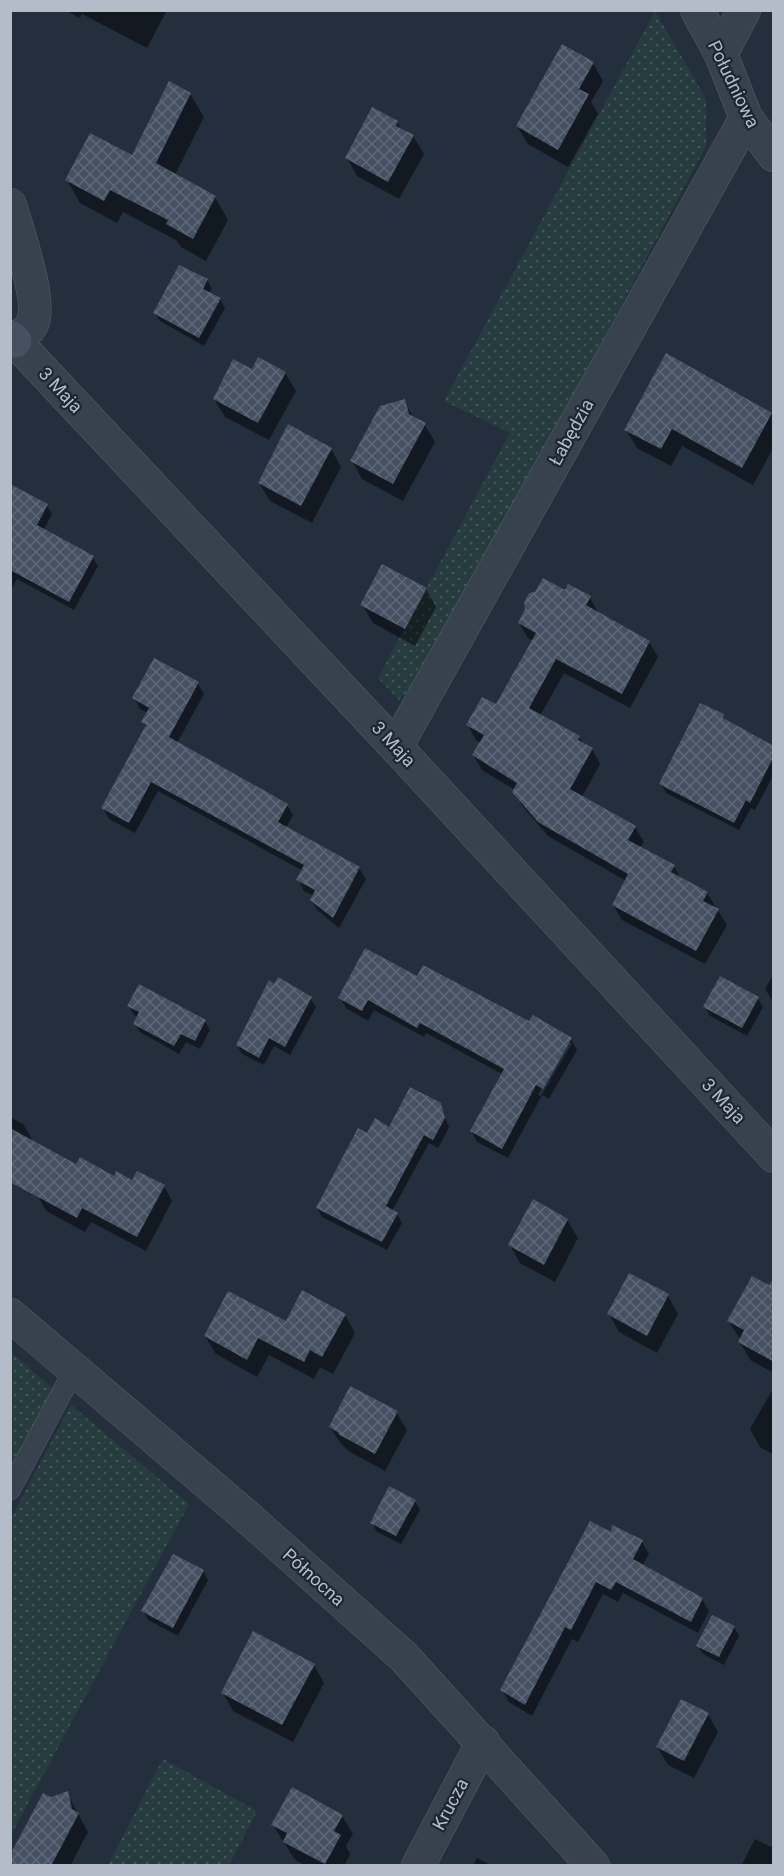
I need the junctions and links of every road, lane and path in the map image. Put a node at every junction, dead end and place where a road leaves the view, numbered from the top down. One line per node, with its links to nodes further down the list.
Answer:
1 (697, 10): 3 (street, Południowa)
2 (744, 10): 3 (street)
3 (721, 54): 4 (street, Południowa)
4 (746, 118): 5 (street, Południowa); 8 (street, Łabędzia)
5 (774, 155)
6 (10, 205): 7 (street)
7 (13, 339): 8 (street, 3 Maja)
8 (396, 747): 9 (street, 3 Maja)
9 (774, 1156)
10 (10, 1314): 11 (street, Północna)
11 (74, 1370): 12 (lane); 13 (street, Północna)
12 (10, 1490)
13 (483, 1742): 14 (street, Krucza); 15 (street, Północna)
14 (418, 1866)
15 (593, 1866)

